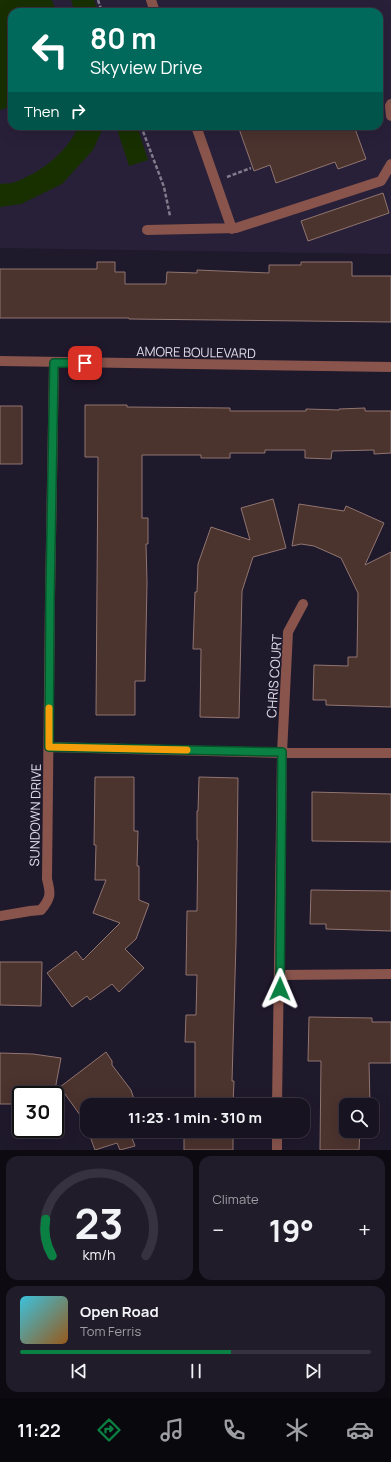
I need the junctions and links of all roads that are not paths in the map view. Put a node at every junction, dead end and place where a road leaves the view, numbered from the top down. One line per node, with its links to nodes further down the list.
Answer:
1 (391, 104): 2 (street)
2 (391, 116)
3 (197, 130): 5 (street)
4 (391, 164): 5 (street)
5 (232, 228): 6 (street)
6 (147, 230)
7 (0, 361): 8 (street, AMORE BOULEVARD)
8 (54, 363): 9 (street, AMORE BOULEVARD); 11 (street, SUNDOWN DRIVE)
9 (391, 367)
10 (302, 604): 12 (street, CHRIS COURT)
11 (49, 747): 12 (street); 14 (street, SUNDOWN DRIVE)
12 (282, 752): 13 (street); 16 (street, CHRIS COURT)
13 (391, 753)
14 (0, 916)
15 (391, 974): 16 (street)
16 (280, 975): 17 (street, CHRIS COURT)
17 (278, 1098)
18 (277, 1138): 19 (street)
19 (277, 1150)

